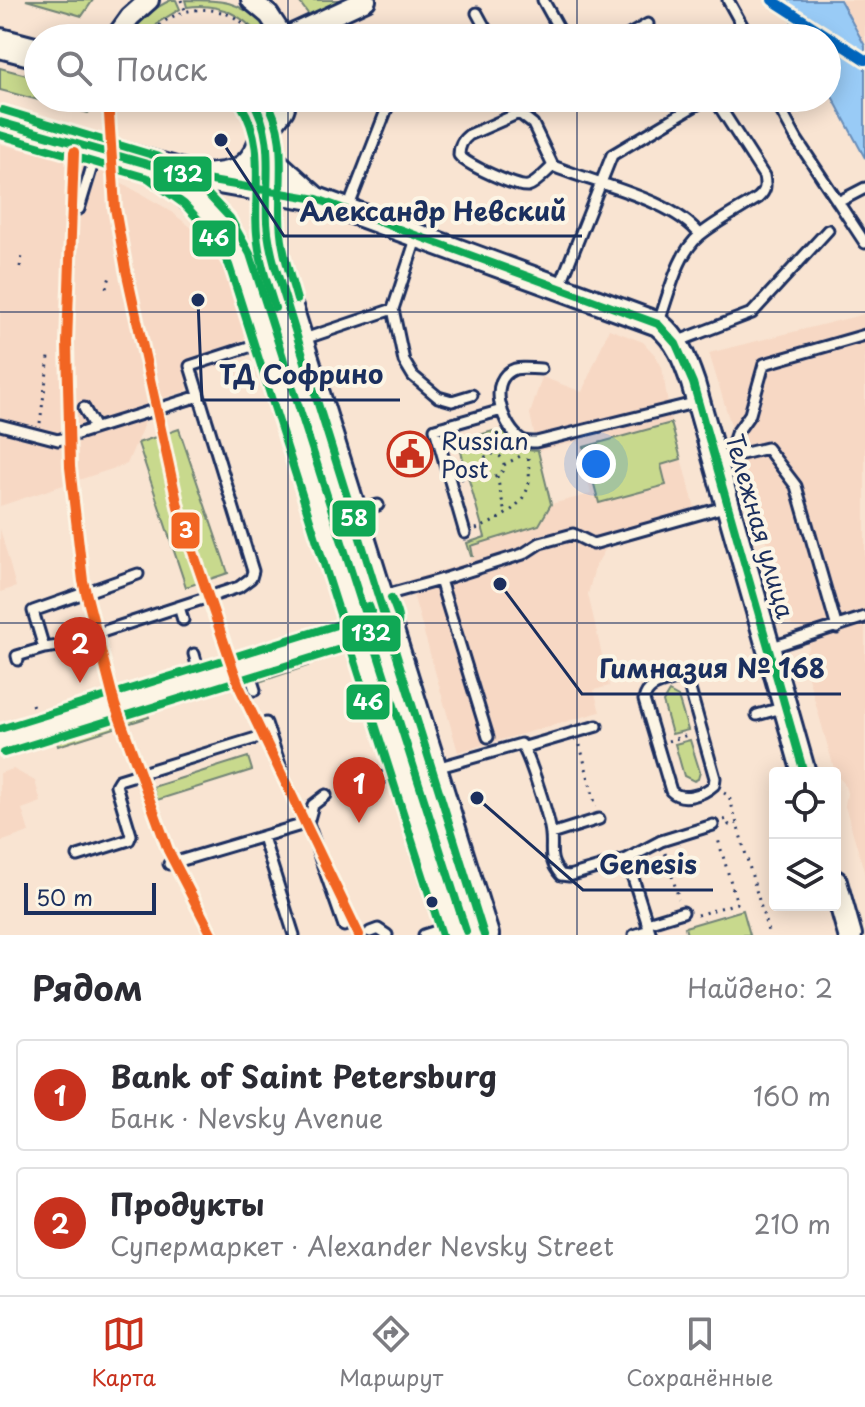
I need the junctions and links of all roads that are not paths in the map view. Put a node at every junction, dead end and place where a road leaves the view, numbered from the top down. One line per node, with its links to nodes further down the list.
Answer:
1 (149, 0): 7 (street)
2 (251, 0): 8 (street)
3 (366, 0): 9 (street)
4 (543, 0): 11 (lane)
5 (728, 0): 12 (lane)
6 (477, 13): 10 (lane)
7 (125, 24)
8 (275, 24)
9 (314, 24)
10 (483, 24)
11 (556, 24)
12 (741, 24)
13 (0, 43): 14 (main road)
14 (24, 49)
15 (260, 112): 22 (main road)
16 (283, 112): 22 (street)
17 (386, 112): 33 (lane)
18 (684, 112): 27 (lane)
19 (723, 112): 35 (lane)
20 (782, 112): 31 (lane)
21 (0, 122): 23 (main road)
22 (267, 145): 26 (main road); 29 (main road); 30 (street)
23 (97, 150): 25 (main road); 32 (lane)
24 (553, 166): 24 (lane); 27 (lane)
25 (153, 167): 26 (main road); 43 (main road)
26 (200, 179): 29 (street)
27 (600, 182): 35 (lane); 38 (lane)
28 (863, 189): 31 (lane)
29 (268, 191): 30 (street); 42 (main road)
30 (317, 199): 33 (street)
31 (838, 202): 37 (lane)
32 (79, 209)
33 (347, 211): 36 (street)
34 (828, 230): 44 (lane)
35 (700, 235): 40 (lane)
36 (417, 236): 38 (street); 39 (lane)
37 (865, 243)
38 (559, 288): 40 (street)
39 (393, 309): 42 (lane); 46 (lane)
40 (658, 324): 44 (street)
41 (865, 335): 54 (lane)
42 (298, 341): 60 (main road)
43 (267, 342): 47 (lane); 64 (main road)
44 (676, 342): 48 (street, Тележная улица)
45 (541, 369): 50 (lane)
46 (472, 395)
47 (199, 396): 52 (lane); 59 (lane)
48 (698, 402): 50 (lane); 54 (street, Тележная улица)
49 (84, 408): 52 (lane)
50 (502, 410): 56 (lane)
51 (0, 425): 52 (lane)
52 (95, 428)
53 (742, 454): 63 (lane)
54 (714, 460): 55 (street, Тележная улица)
55 (728, 506): 58 (lane); 66 (street, Тележная улица)
56 (465, 533)
57 (138, 574): 65 (lane)
58 (440, 580): 60 (lane); 77 (lane)
59 (179, 607): 62 (lane); 65 (lane)
60 (383, 610): 64 (street); 82 (main road)
61 (865, 617): 63 (lane)
62 (183, 620)
63 (837, 628): 66 (lane)
64 (359, 630): 69 (street); 83 (main road)
65 (44, 648): 68 (lane)
66 (768, 648): 72 (street, Тележная улица)
67 (194, 654): 70 (lane)
68 (18, 660)
69 (247, 665): 70 (street); 71 (lane)
70 (201, 679): 78 (street)
71 (255, 690)
72 (785, 707): 73 (lane); 80 (street, Тележная улица)
73 (757, 715)
74 (597, 726): 79 (lane)
75 (714, 727): 76 (lane)
76 (702, 731): 76 (lane)
77 (488, 737)
78 (1, 739)
79 (525, 747): 82 (lane); 89 (lane)
80 (802, 767)
81 (281, 768): 91 (lane)
82 (432, 769): 103 (main road)
83 (403, 771): 84 (lane); 98 (main road)
84 (369, 782)
85 (326, 795): 87 (lane)
86 (599, 819): 89 (lane)
87 (308, 823): 90 (lane); 96 (lane)
88 (713, 825): 92 (lane)
89 (551, 834): 92 (lane)
90 (263, 837): 93 (lane); 100 (lane)
91 (78, 856)
92 (627, 859): 97 (lane)
93 (169, 864)
94 (841, 903): 105 (street)
95 (683, 912): 97 (lane)
96 (344, 926)
97 (649, 929): 104 (lane)
98 (453, 930): 102 (lane)
99 (370, 932): 101 (lane)
100 (294, 935)
101 (387, 935)
102 (424, 935)
103 (484, 935)
104 (634, 935)
105 (850, 935)

